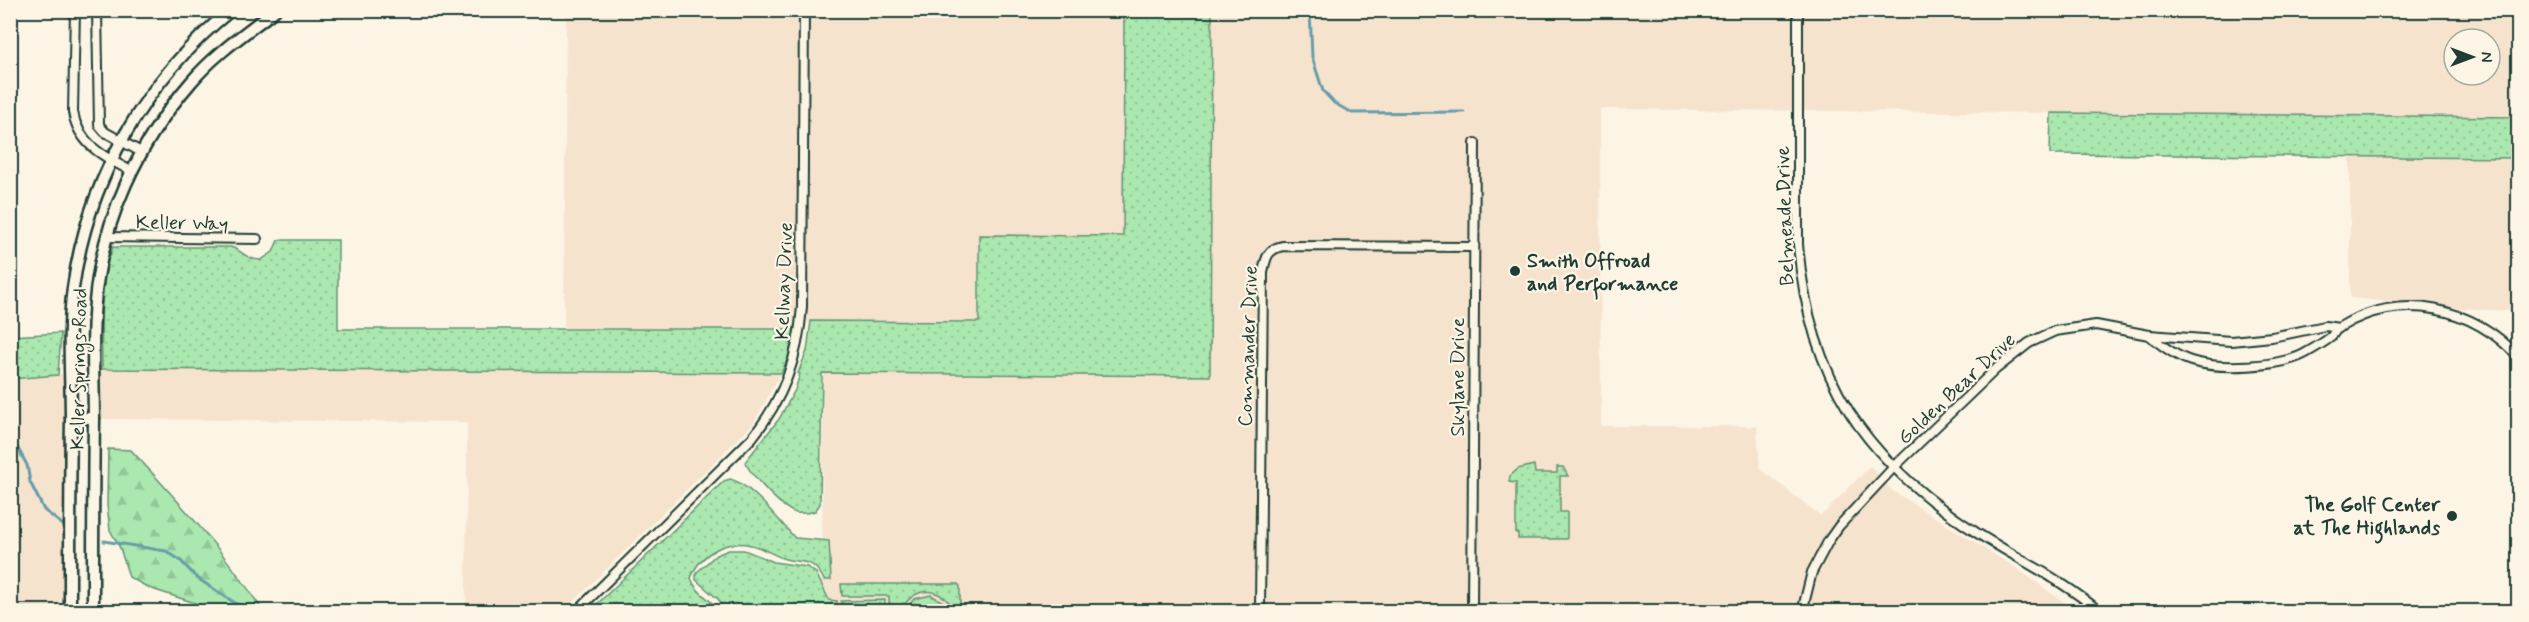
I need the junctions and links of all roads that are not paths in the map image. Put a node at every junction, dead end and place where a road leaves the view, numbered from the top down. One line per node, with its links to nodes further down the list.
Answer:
1 (75, 10): 10 (street)
2 (97, 10): 7 (street)
3 (231, 10): 7 (main road, Keller Springs Road)
4 (275, 10): 9 (main road, Keller Springs Road)
5 (804, 10): 23 (street, Kellway Drive)
6 (1798, 10): 20 (street, Belmeade Drive)
7 (122, 141): 9 (street); 10 (main road, Keller Springs Road)
8 (1475, 143): 14 (street, Skylane Drive)
9 (141, 152): 11 (main road, Keller Springs Road)
10 (110, 160): 11 (street); 18 (main road, Keller Springs Road)
11 (131, 171): 12 (main road, Keller Springs Road)
12 (106, 237): 13 (street, Keller Way); 19 (main road, Keller Springs Road)
13 (257, 239)
14 (1474, 247): 24 (street, Commander Drive); 25 (street, Skylane Drive)
15 (2339, 327): 16 (street, Golden Bear Drive); 16 (street, Golden Bear Drive); 17 (street, Golden Bear Drive)
16 (2149, 335): 20 (street, Golden Bear Drive)
17 (2518, 357)
18 (71, 418): 19 (main road); 21 (main road, Keller Springs Road)
19 (94, 418): 22 (main road, Keller Springs Road)
20 (1893, 468): 26 (street, Golden Bear Drive); 27 (street, Belmeade Drive)
21 (70, 612)
22 (93, 612)
23 (576, 612)
24 (1260, 612)
25 (1472, 612)
26 (1802, 612)
27 (2100, 612)

